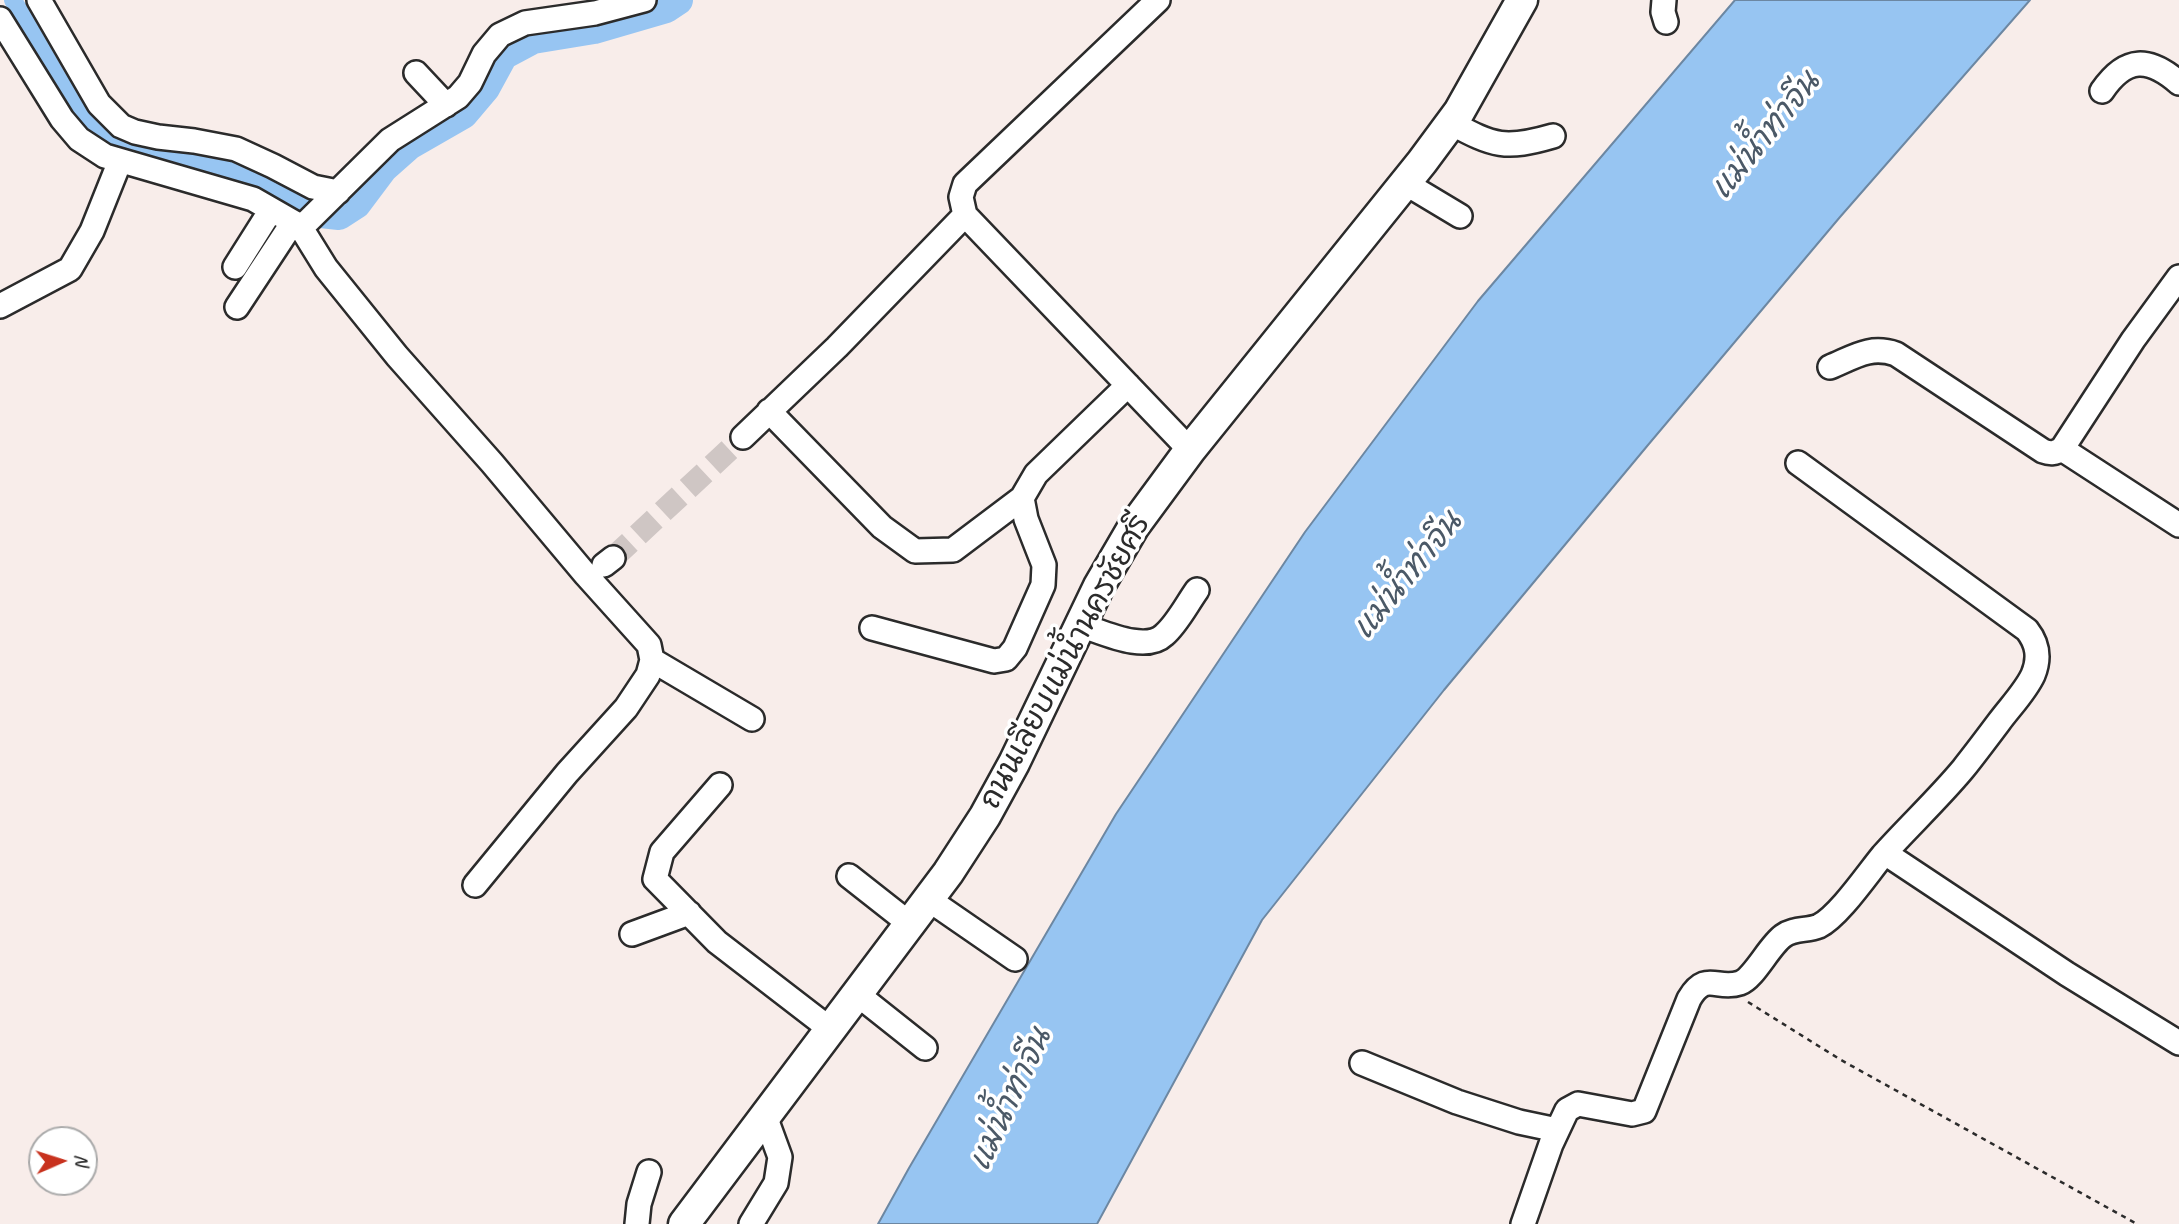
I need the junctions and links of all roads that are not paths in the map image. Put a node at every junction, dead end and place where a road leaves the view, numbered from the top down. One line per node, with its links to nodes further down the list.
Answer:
1 (38, 0): 14 (street)
2 (644, 0): 9 (street)
3 (1158, 0): 16 (street)
4 (1522, 0): 10 (main road, ถนนเลียบแม่น้ำนครชัยศรี)
5 (0, 19): 12 (street)
6 (416, 73): 9 (street)
7 (2179, 83): 8 (street)
8 (2102, 91)
9 (446, 105): 14 (street)
10 (1451, 122): 11 (street); 13 (main road, ถนนเลียบแม่น้ำนครชัยศรี)
11 (1553, 136)
12 (120, 160): 15 (street); 21 (street)
13 (1405, 183): 17 (street); 28 (main road, ถนนเลียบแม่น้ำนครชัยศรี)
14 (335, 195): 18 (street)
15 (271, 210): 18 (street); 19 (street)
16 (965, 215): 24 (street); 25 (street)
17 (1460, 216)
18 (300, 223): 22 (street); 35 (street)
19 (235, 267)
20 (2179, 276): 27 (street)
21 (0, 306)
22 (237, 307)
23 (1830, 367): 27 (street)
24 (1128, 385): 28 (street); 30 (street)
25 (769, 411): 26 (street); 30 (street)
26 (743, 437)
27 (2062, 449): 31 (street)
28 (1190, 450): 33 (main road, ถนนเลียบแม่น้ำนครชัยศรี)
29 (1798, 463): 38 (street)
30 (1022, 498): 34 (street)
31 (2179, 525)
32 (1196, 590): 33 (street)
33 (1080, 625): 41 (main road, ถนนเลียบแม่น้ำนครชัยศรี)
34 (872, 628)
35 (652, 660): 36 (street); 40 (street)
36 (751, 719)
37 (720, 785): 42 (street)
38 (1885, 853): 48 (street); 52 (street)
39 (849, 876): 43 (street)
40 (475, 885)
41 (928, 899): 43 (main road, ถนนเลียบแม่น้ำนครชัยศรี); 45 (street)
42 (688, 913): 44 (street); 47 (street)
43 (910, 924): 46 (main road, ถนนเลียบแม่น้ำนครชัยศรี)
44 (632, 934)
45 (1015, 960)
46 (857, 994): 47 (main road, ถนนเลียบแม่น้ำนครชัยศรี); 49 (street)
47 (830, 1029): 51 (main road, ถนนเลียบแม่น้ำนครชัยศรี)
48 (2179, 1043)
49 (925, 1048)
50 (1362, 1063): 52 (street)
51 (765, 1116): 55 (main road, ถนนเลียบแม่น้ำนครชัยศรี); 56 (street)
52 (1557, 1130): 57 (street)
53 (649, 1172): 54 (street)
54 (637, 1224)
55 (684, 1224)
56 (751, 1224)
57 (1523, 1224)

